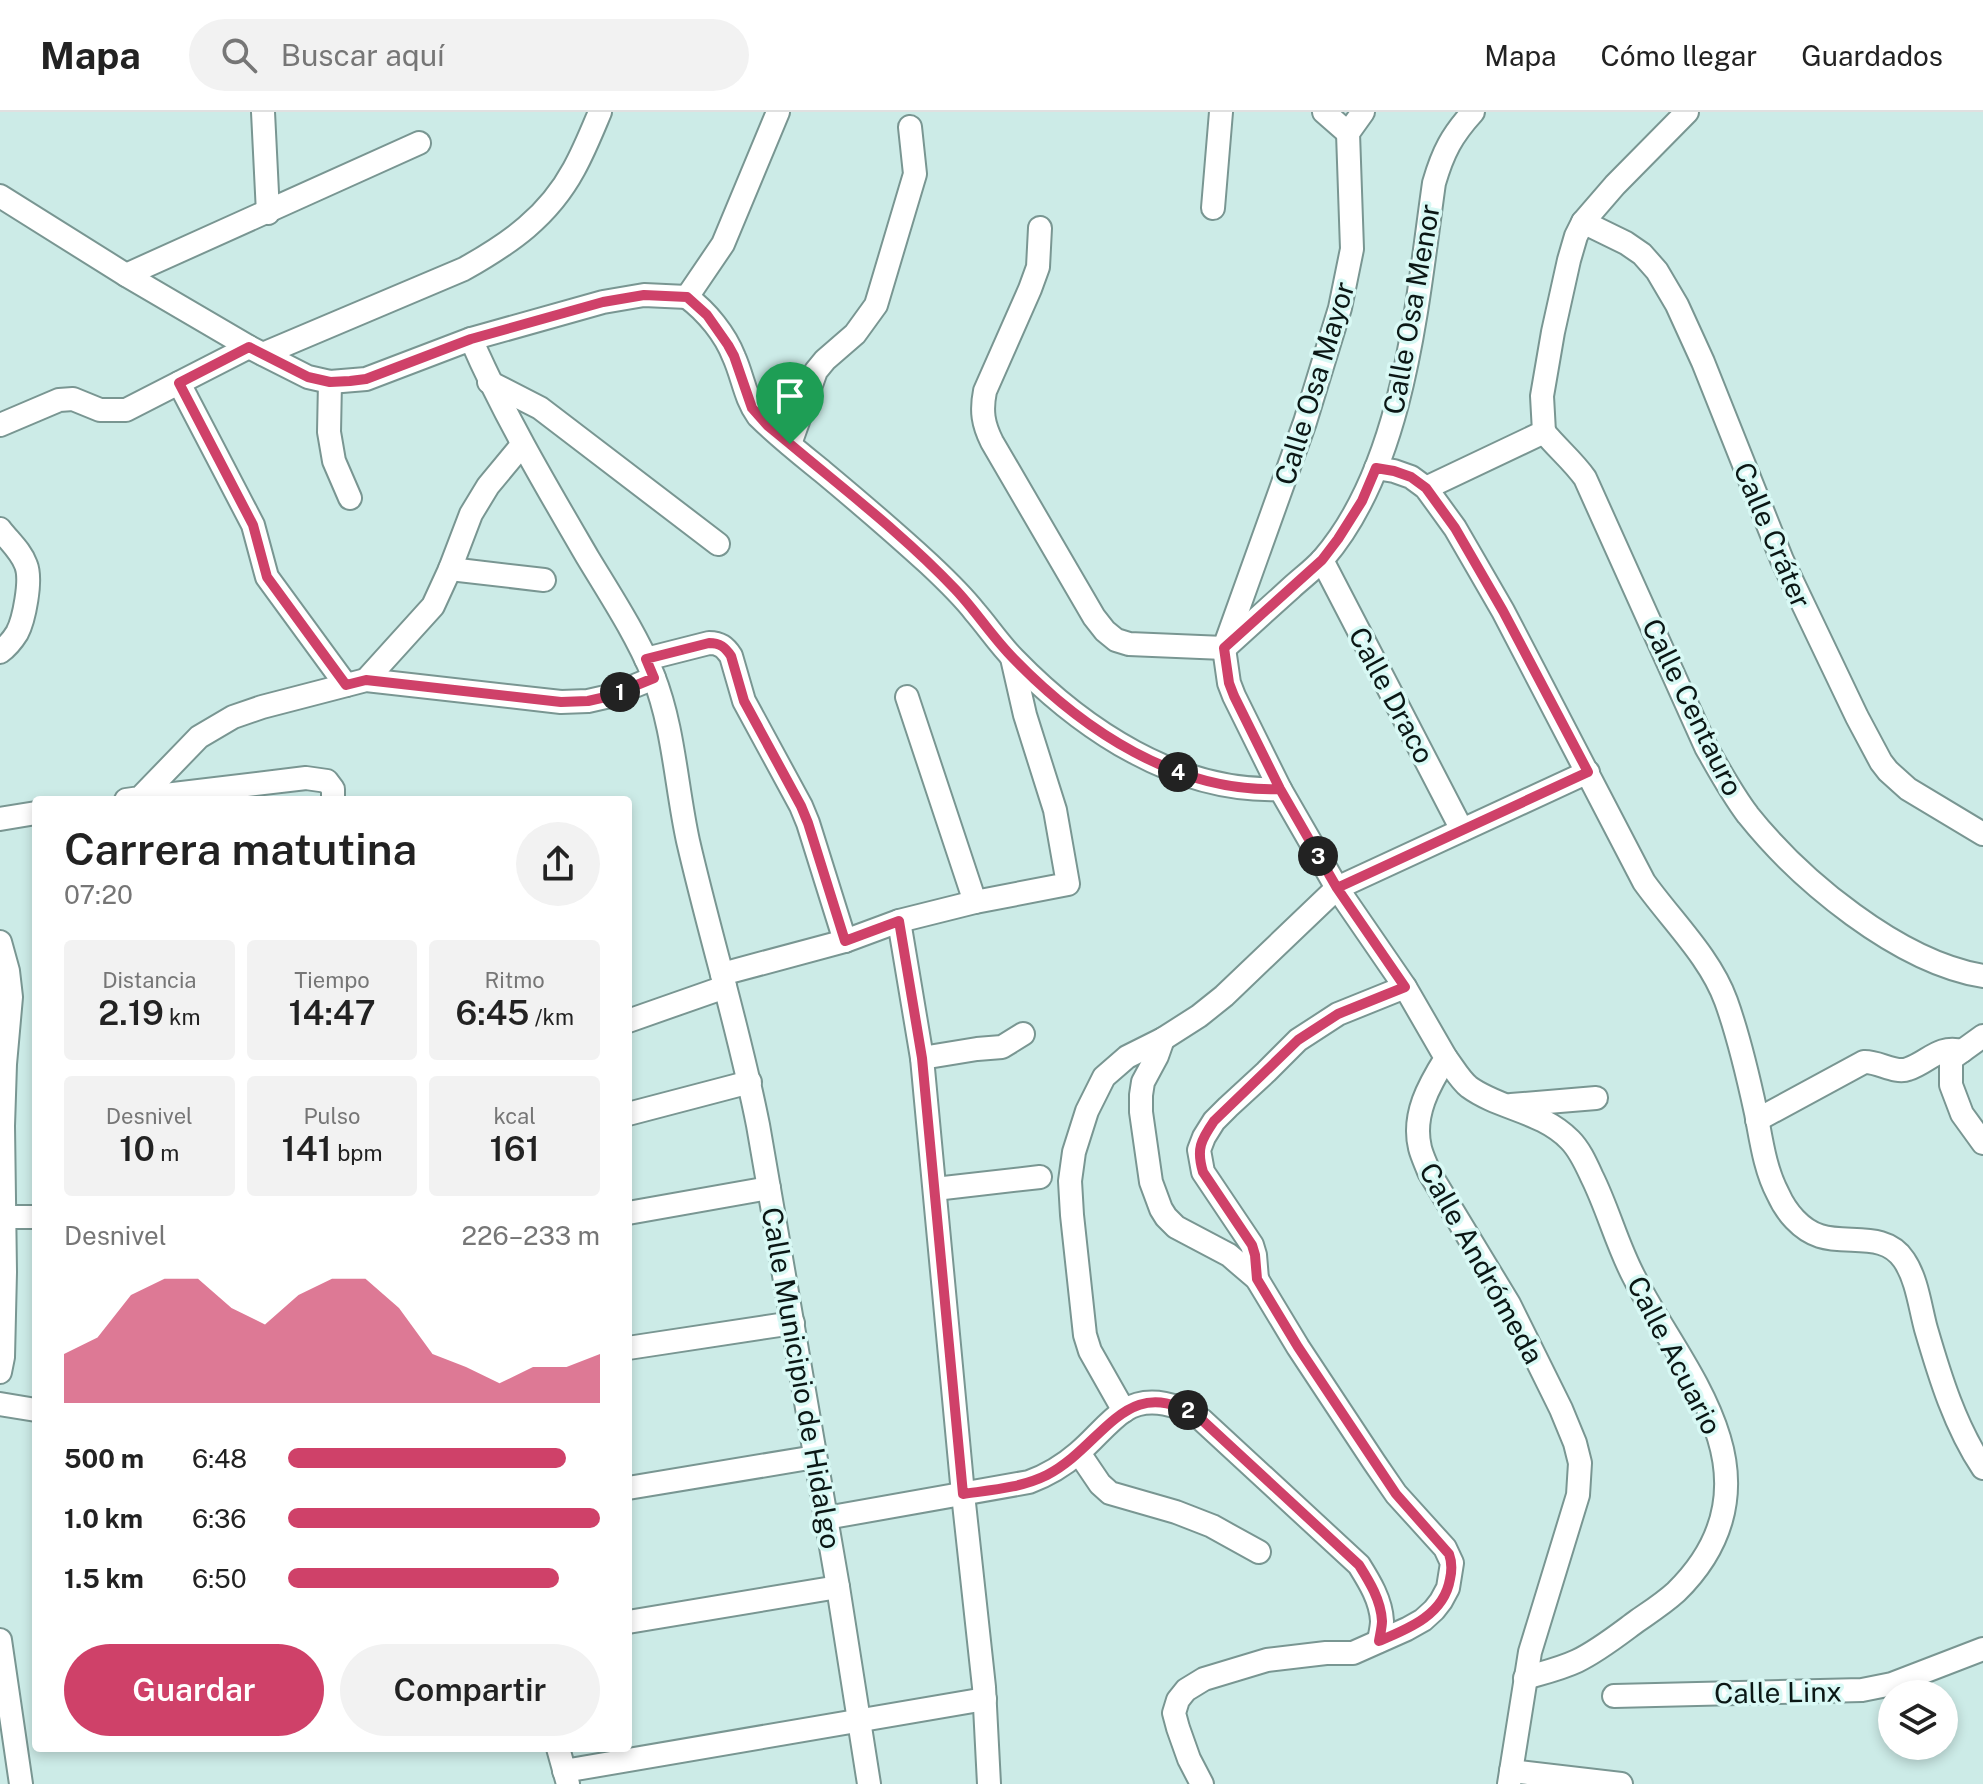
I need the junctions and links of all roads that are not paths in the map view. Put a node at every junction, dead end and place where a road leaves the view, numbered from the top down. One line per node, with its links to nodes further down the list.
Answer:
1 (263, 112): 14 (street)
2 (600, 112): 20 (street)
3 (778, 112): 18 (street)
4 (1221, 112): 13 (street)
5 (1324, 112): 10 (street)
6 (1363, 112): 10 (street)
7 (1473, 112): 28 (street, Calle Osa Menor)
8 (1687, 112): 15 (street)
9 (910, 127): 26 (street)
10 (1348, 133): 36 (street, Calle Osa Mayor)
11 (419, 143): 14 (street)
12 (0, 196): 17 (street)
13 (1213, 208)
14 (268, 213): 17 (street)
15 (1583, 222): 25 (street); 50 (street, Calle Cráter)
16 (1040, 228): 36 (street)
17 (126, 275): 20 (street)
18 (687, 297): 19 (street); 26 (street)
19 (471, 339): 21 (street); 22 (street, Calle Municipio de Hidalgo)
20 (256, 350): 21 (street); 23 (street)
21 (330, 382): 30 (street)
22 (489, 382): 27 (street, Calle Municipio de Hidalgo); 32 (street)
23 (179, 383): 24 (street); 40 (street)
24 (0, 425)
25 (1544, 432): 29 (street); 56 (street, Calle Centauro)
26 (790, 444): 38 (street)
27 (522, 445): 34 (street); 39 (street, Calle Municipio de Hidalgo)
28 (1376, 468): 29 (street); 33 (street, Calle Osa Menor)
29 (1426, 488): 42 (street)
30 (350, 498)
31 (0, 529): 37 (street)
32 (718, 544)
33 (1322, 560): 36 (street, Calle Osa Menor); 49 (street, Calle Draco)
34 (450, 569): 35 (street); 40 (street)
35 (544, 580)
36 (1224, 648): 43 (street)
37 (0, 652)
38 (1011, 657): 43 (street); 52 (street)
39 (650, 668): 40 (street); 54 (street); 57 (street, Calle Municipio de Hidalgo)
40 (356, 683): 44 (street)
41 (907, 697): 52 (street)
42 (1588, 772): 49 (street); 70 (street)
43 (1280, 789): 51 (street)
44 (138, 796)
45 (159, 796): 46 (street)
46 (333, 796)
47 (32, 814): 48 (street)
48 (0, 819)
49 (1462, 830): 51 (street)
50 (1983, 834)
51 (1337, 888): 58 (street); 62 (street)
52 (975, 902): 53 (street)
53 (899, 921): 54 (street); 64 (street)
54 (845, 941): 57 (street)
55 (0, 942): 76 (street)
56 (1983, 976)
57 (724, 980): 59 (street); 66 (street, Calle Municipio de Hidalgo)
58 (1405, 987): 65 (street); 78 (street)
59 (632, 1019)
60 (1023, 1034): 64 (street)
61 (1983, 1036): 63 (street)
62 (1163, 1039): 78 (street); 84 (street)
63 (1962, 1051): 70 (street); 71 (street)
64 (922, 1058): 74 (street)
65 (1446, 1058): 68 (street, Calle Acuario); 97 (street, Calle Andrómeda)
66 (750, 1082): 69 (street); 73 (street, Calle Municipio de Hidalgo)
67 (1596, 1098): 68 (street)
68 (1510, 1105): 97 (street, Calle Acuario)
69 (632, 1113)
70 (1757, 1120): 87 (street)
71 (1983, 1143)
72 (1040, 1177): 74 (street)
73 (769, 1188): 75 (street); 79 (street, Calle Municipio de Hidalgo)
74 (935, 1189): 89 (street)
75 (632, 1212)
76 (4, 1217): 77 (street); 81 (street)
77 (32, 1217)
78 (1257, 1279): 95 (street)
79 (793, 1323): 80 (street); 86 (street, Calle Municipio de Hidalgo)
80 (632, 1347)
81 (0, 1372)
82 (0, 1404): 83 (street)
83 (32, 1409)
84 (1124, 1411): 85 (street); 95 (street)
85 (1079, 1453): 89 (street); 91 (street)
86 (815, 1457): 88 (street); 90 (street, Calle Municipio de Hidalgo)
87 (1983, 1468)
88 (632, 1487)
89 (963, 1494): 90 (street); 99 (street)
90 (826, 1518): 92 (street, Calle Municipio de Hidalgo)
91 (1259, 1552)
92 (838, 1587): 93 (street); 100 (street, Calle Municipio de Hidalgo)
93 (632, 1621)
94 (0, 1640): 101 (street)
95 (1379, 1641): 108 (street)
96 (1983, 1649): 98 (street, Calle Linx)
97 (1525, 1678): 104 (street, Calle Andrómeda)
98 (1614, 1696)
99 (985, 1699): 100 (street); 107 (street)
100 (860, 1720): 103 (street); 106 (street, Calle Municipio de Hidalgo)
101 (8, 1751): 105 (street)
102 (559, 1752): 103 (street)
103 (566, 1778)
104 (1510, 1778): 109 (street)
105 (21, 1784)
106 (869, 1784)
107 (989, 1784)
108 (1202, 1784)
109 (1621, 1784)

